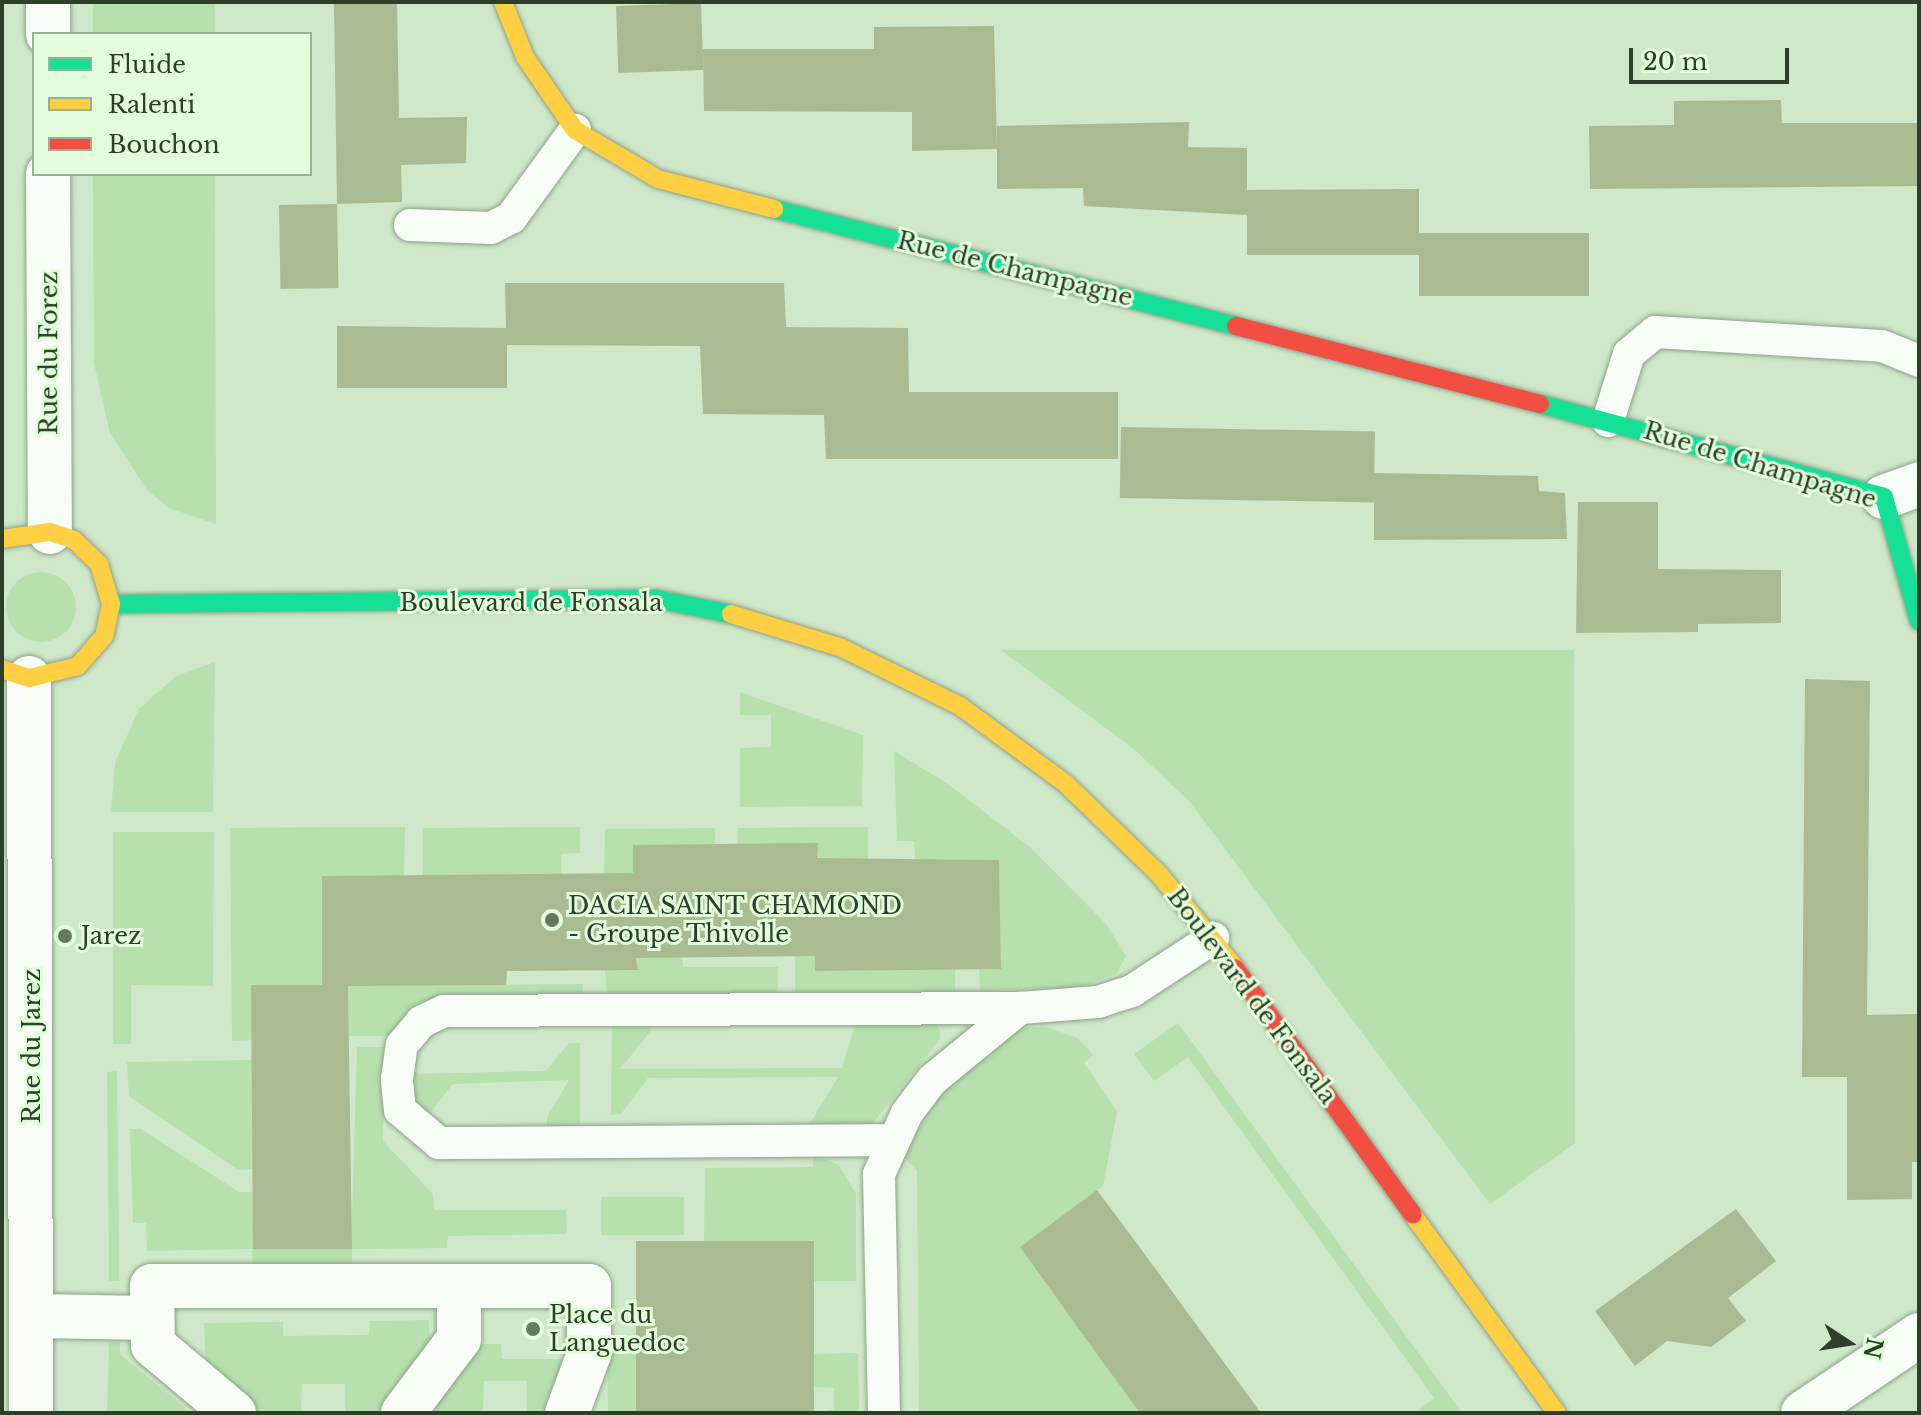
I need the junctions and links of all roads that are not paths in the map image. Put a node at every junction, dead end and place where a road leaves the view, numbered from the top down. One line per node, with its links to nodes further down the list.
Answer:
1 (48, 2): 3 (street)
2 (503, 2): 4 (street, Rue de Champagne)
3 (48, 32)
4 (575, 130): 6 (lane); 8 (street, Rue de Champagne)
5 (48, 176): 10 (street, Rue du Forez)
6 (410, 225)
7 (1919, 361): 8 (lane)
8 (1608, 421): 9 (street, Rue de Champagne)
9 (1902, 491): 13 (street, Rue de Champagne)
10 (50, 532): 11 (street); 12 (street)
11 (2, 539)
12 (111, 604): 14 (street); 15 (street, Boulevard de Fonsala)
13 (1919, 621)
14 (16, 674): 19 (street, Rue du Jarez)
15 (1213, 938): 16 (lane); 22 (street, Boulevard de Fonsala)
16 (1020, 1008): 17 (lane); 17 (lane)
17 (892, 1140): 27 (lane)
18 (459, 1287): 20 (street); 25 (street); 26 (street)
19 (32, 1316): 20 (street); 23 (street, Rue du Jarez)
20 (152, 1318): 24 (street)
21 (1919, 1335): 28 (street)
22 (1544, 1408)
23 (31, 1413)
24 (234, 1413)
25 (403, 1413)
26 (567, 1413)
27 (884, 1413)
28 (1803, 1413)

